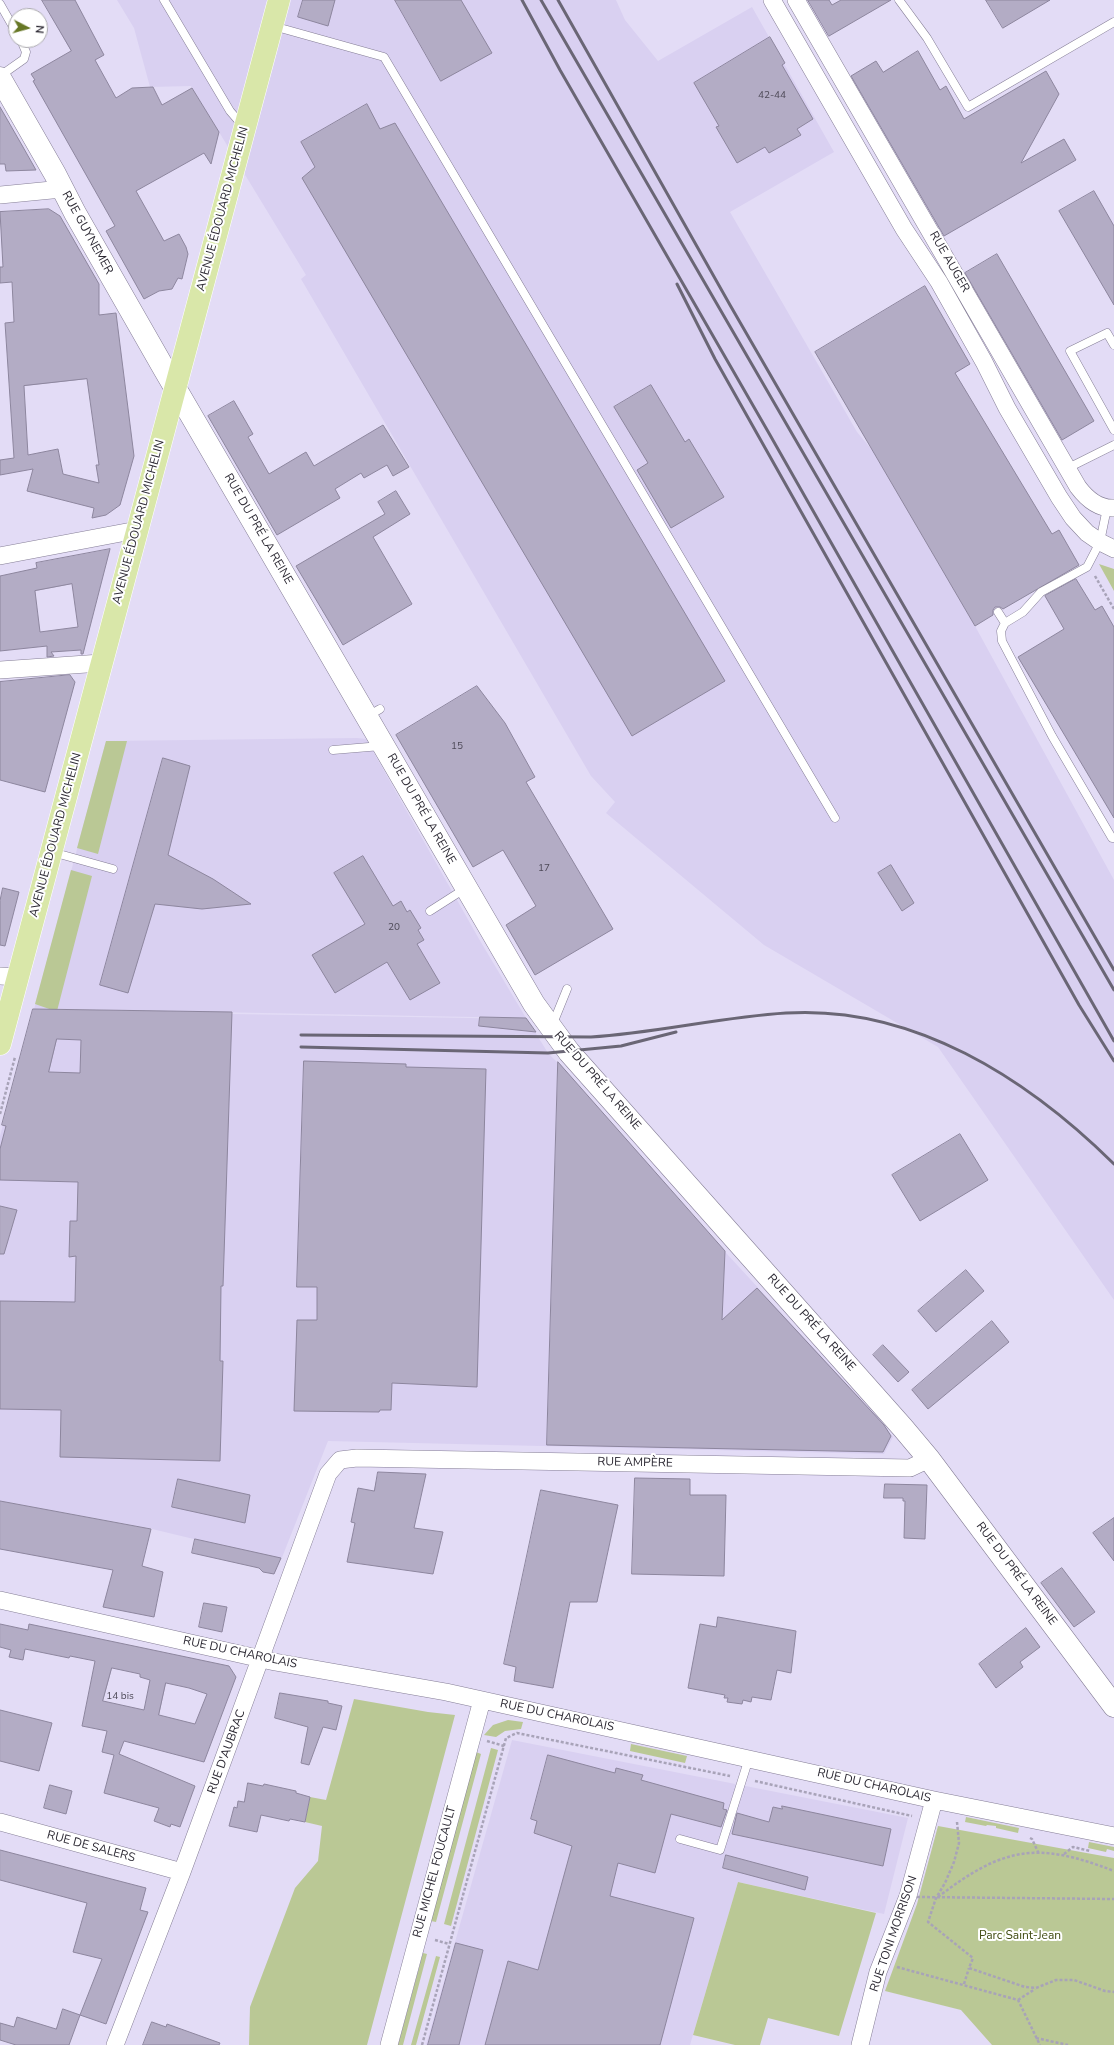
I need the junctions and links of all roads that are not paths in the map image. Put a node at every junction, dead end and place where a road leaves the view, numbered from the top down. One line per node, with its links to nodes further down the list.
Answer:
1 (164, 0): 12 (lane)
2 (279, 0): 9 (main road, AVENUE ÉDOUARD MICHELIN)
3 (772, 0): 22 (street)
4 (796, 0): 19 (street, RUE AUGER)
5 (899, 0): 8 (lane)
6 (0, 4): 7 (lane)
7 (8, 18)
8 (1114, 22)
9 (272, 26): 12 (main road, AVENUE ÉDOUARD MICHELIN); 30 (lane)
10 (24, 48): 11 (lane)
11 (0, 77): 13 (main road, RUE GUYNEMER)
12 (244, 128): 16 (main road, AVENUE ÉDOUARD MICHELIN)
13 (62, 189): 14 (street); 16 (main road, RUE GUYNEMER)
14 (0, 195)
15 (1114, 345): 17 (lane)
16 (176, 387): 21 (main road, AVENUE ÉDOUARD MICHELIN); 28 (main road, RUE DU PRÉ LA REINE)
17 (1114, 430)
18 (1114, 445): 19 (lane)
19 (1068, 468): 20 (street, RUE AUGER)
20 (1110, 508): 22 (lane)
21 (137, 530): 23 (street); 26 (main road, AVENUE ÉDOUARD MICHELIN)
22 (1107, 546): 25 (lane)
23 (0, 556)
24 (998, 612): 25 (lane)
25 (1004, 623): 31 (lane)
26 (102, 663): 27 (street); 32 (main road, AVENUE ÉDOUARD MICHELIN)
27 (0, 670)
28 (384, 746): 29 (lane); 34 (main road, RUE DU PRÉ LA REINE)
29 (333, 750)
30 (835, 818)
31 (1114, 838)
32 (51, 852): 33 (lane); 36 (main road, AVENUE ÉDOUARD MICHELIN)
33 (113, 869)
34 (466, 887): 35 (lane); 38 (main road, RUE DU PRÉ LA REINE)
35 (430, 911)
36 (9, 976): 39 (main road, AVENUE ÉDOUARD MICHELIN)
37 (567, 989): 38 (lane)
38 (551, 1028): 40 (main road, RUE DU PRÉ LA REINE)
39 (0, 1044)
40 (929, 1459): 41 (street, RUE AMPÈRE); 45 (main road, RUE DU PRÉ LA REINE)
41 (340, 1460): 43 (street, RUE D'AUBRAC)
42 (0, 1600): 43 (street, RUE DU CHAROLAIS)
43 (261, 1659): 44 (street, RUE DU CHAROLAIS); 51 (street, RUE D'AUBRAC)
44 (482, 1700): 46 (street, RUE DU CHAROLAIS); 53 (street, RUE MICHEL FOUCAULT)
45 (1114, 1706)
46 (749, 1758): 47 (street, RUE DU CHAROLAIS); 50 (lane)
47 (934, 1800): 49 (street, RUE DU CHAROLAIS); 54 (street, RUE TONI MORRISON)
48 (0, 1822): 51 (street, RUE DE SALERS)
49 (1114, 1836)
50 (680, 1838)
51 (182, 1872): 52 (street, RUE D'AUBRAC)
52 (115, 2045)
53 (389, 2045)
54 (860, 2045)

